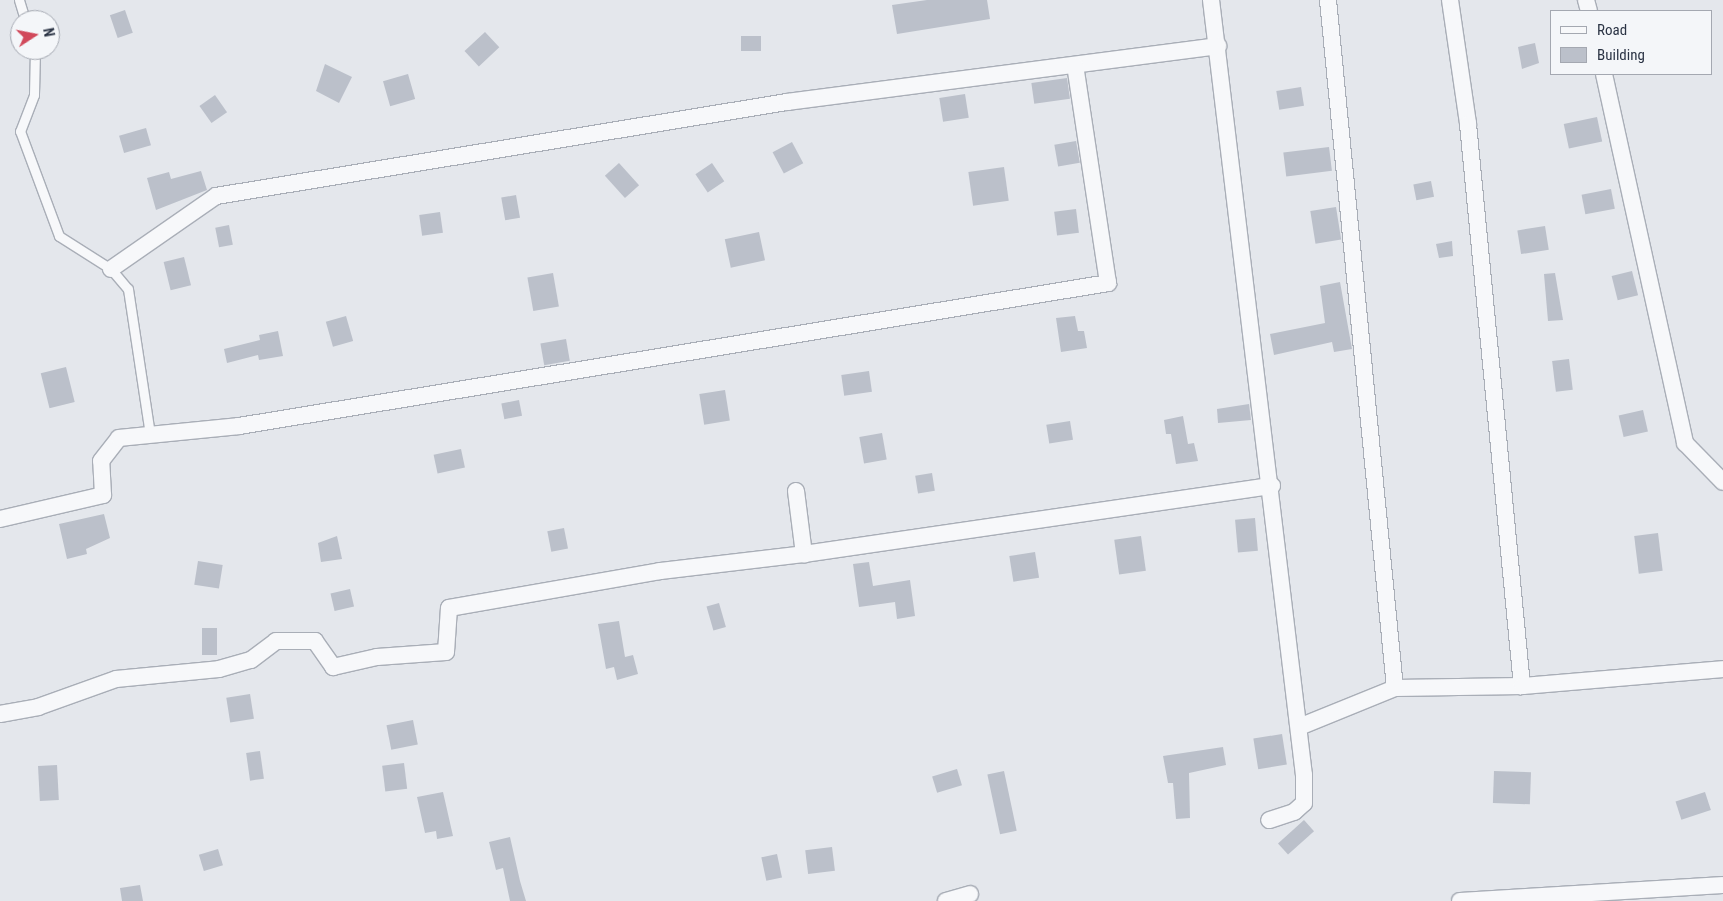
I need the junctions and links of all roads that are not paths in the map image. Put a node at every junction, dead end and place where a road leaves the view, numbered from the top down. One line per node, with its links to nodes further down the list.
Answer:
1 (1211, 0): 4 (street)
2 (1328, 0): 17 (street)
3 (1450, 0): 16 (street)
4 (1218, 46): 6 (street); 11 (street)
5 (35, 60): 8 (lane)
6 (1075, 65): 8 (street); 9 (street)
7 (1604, 75): 10 (street)
8 (111, 269): 9 (lane)
9 (150, 434): 13 (street)
10 (1723, 482)
11 (1272, 486): 14 (street); 19 (street)
12 (796, 491): 14 (street)
13 (0, 519)
14 (804, 554): 18 (street)
15 (1723, 669): 16 (street)
16 (1522, 686): 17 (street)
17 (1395, 688): 19 (street)
18 (0, 714)
19 (1299, 727): 20 (street)
20 (1269, 820)
21 (1723, 885): 24 (street)
22 (970, 894): 23 (street)
23 (946, 901)
24 (1460, 901)

